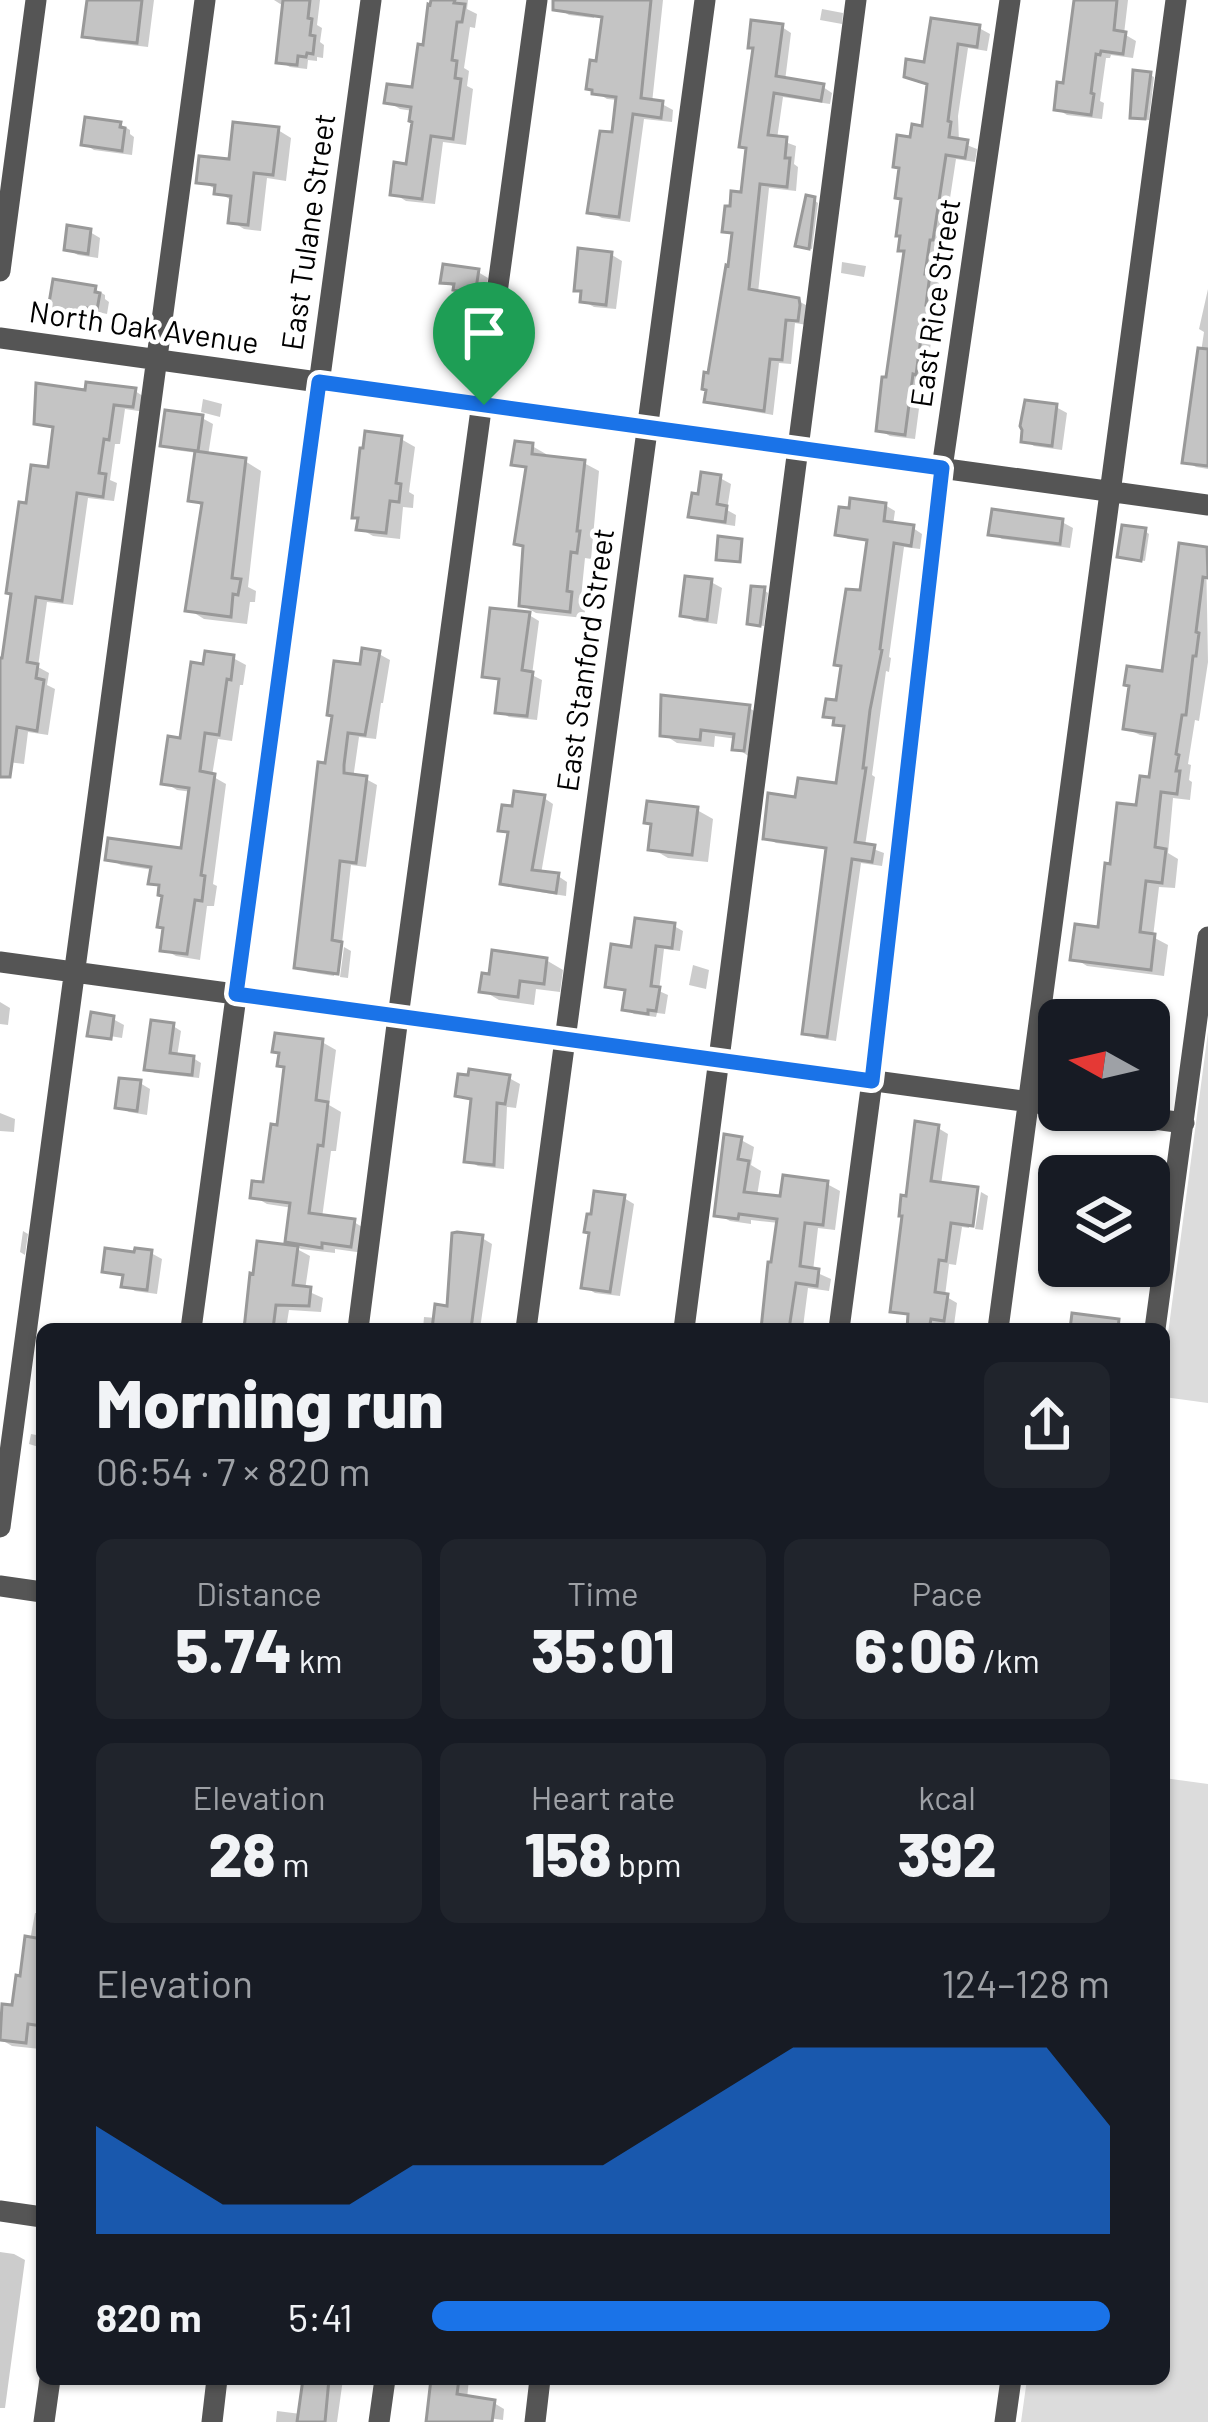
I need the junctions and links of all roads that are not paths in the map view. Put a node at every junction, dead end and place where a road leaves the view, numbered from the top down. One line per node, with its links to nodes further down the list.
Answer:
1 (36, 0): 9 (street)
2 (206, 0): 12 (street)
3 (370, 0): 13 (street, East Tulane Street)
4 (537, 0): 14 (street)
5 (705, 0): 15 (street, East Stanford Street)
6 (856, 0): 16 (street)
7 (1010, 0): 17 (street, East Rice Street)
8 (1176, 0): 18 (street)
9 (6, 176): 10 (street)
10 (0, 271)
11 (0, 338): 12 (street, North Oak Avenue)
12 (157, 359): 13 (street, North Oak Avenue); 22 (street)
13 (319, 382): 14 (street, North Oak Avenue); 23 (street, East Tulane Street)
14 (484, 405): 15 (street, North Oak Avenue); 24 (street)
15 (647, 427): 16 (street, North Oak Avenue); 25 (street, East Stanford Street)
16 (798, 448): 17 (street, North Oak Avenue); 26 (street)
17 (942, 468): 18 (street, North Oak Avenue); 27 (street, East Rice Street)
18 (1111, 491): 19 (street, North Oak Avenue); 28 (street)
19 (1208, 505)
20 (1208, 937): 31 (street)
21 (0, 962): 22 (street)
22 (74, 972): 23 (street); 39 (street)
23 (236, 994): 24 (street); 32 (street, East Tulane Street)
24 (398, 1017): 25 (street); 33 (street)
25 (565, 1039): 26 (street); 34 (street, East Stanford Street)
26 (721, 1060): 27 (street); 35 (street)
27 (872, 1081): 28 (street); 36 (street, East Rice Street)
28 (1028, 1102): 29 (street); 37 (street)
29 (1038, 1103)
30 (1170, 1121): 31 (street)
31 (1184, 1123): 38 (street)
32 (192, 1323)
33 (359, 1323)
34 (527, 1323)
35 (685, 1323)
36 (840, 1323)
37 (999, 1323)
38 (1156, 1323)
39 (0, 1527)
40 (0, 1586): 41 (street)
41 (36, 1591)
42 (0, 2211): 43 (street)
43 (36, 2216)
44 (49, 2385): 49 (street)
45 (216, 2385): 50 (street)
46 (384, 2385): 51 (street)
47 (539, 2385): 52 (street)
48 (1010, 2385): 53 (street)
49 (44, 2422)
50 (212, 2422)
51 (379, 2422)
52 (535, 2422)
53 (1005, 2422)

